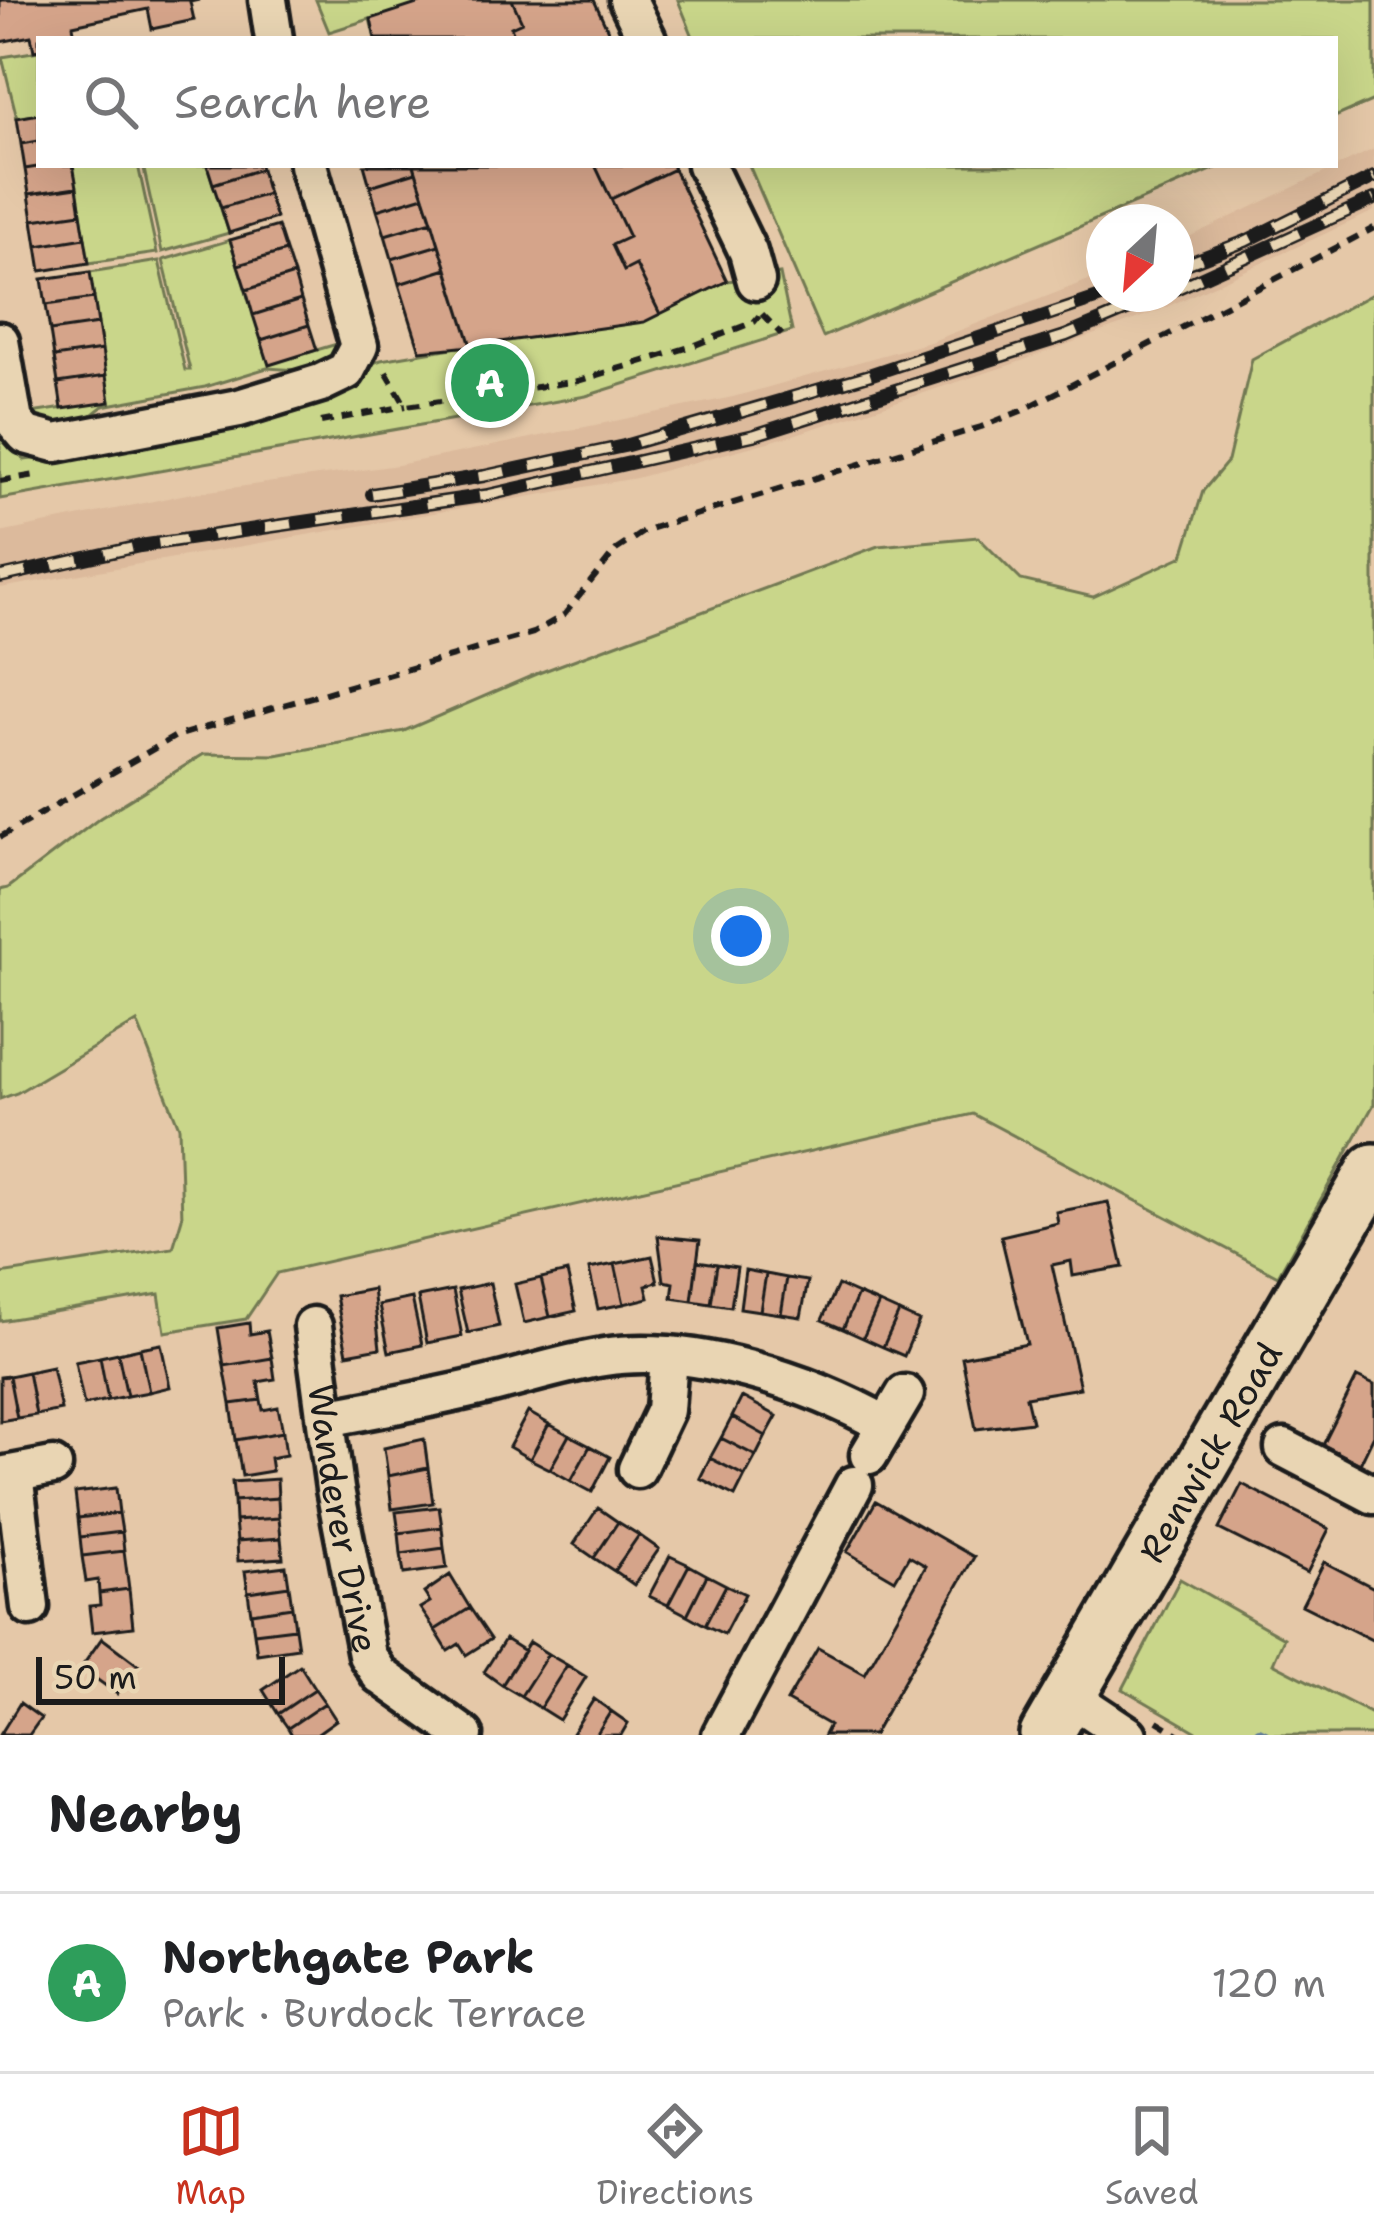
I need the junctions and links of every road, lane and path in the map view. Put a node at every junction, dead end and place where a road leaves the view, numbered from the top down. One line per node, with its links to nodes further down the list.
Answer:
1 (268, 0): 3 (street)
2 (628, 0): 4 (street)
3 (274, 36)
4 (645, 36)
5 (309, 168): 11 (street)
6 (707, 168): 8 (street)
7 (1374, 228): 12 (path)
8 (759, 297): 9 (path); 11 (path)
9 (782, 334)
10 (0, 341): 11 (street)
11 (359, 346)
12 (0, 837)
13 (1368, 1192): 23 (street, Renwick Road)
14 (313, 1326): 16 (street, Wanderer Drive)
15 (669, 1357): 16 (street); 19 (street); 25 (street)
16 (326, 1418): 24 (street, Wanderer Drive)
17 (1284, 1448): 21 (street)
18 (53, 1466): 20 (street)
19 (638, 1469)
20 (7, 1475): 22 (street)
21 (1374, 1496)
22 (29, 1607)
23 (1057, 1715): 26 (street)
24 (464, 1735)
25 (722, 1735)
26 (1128, 1735)

